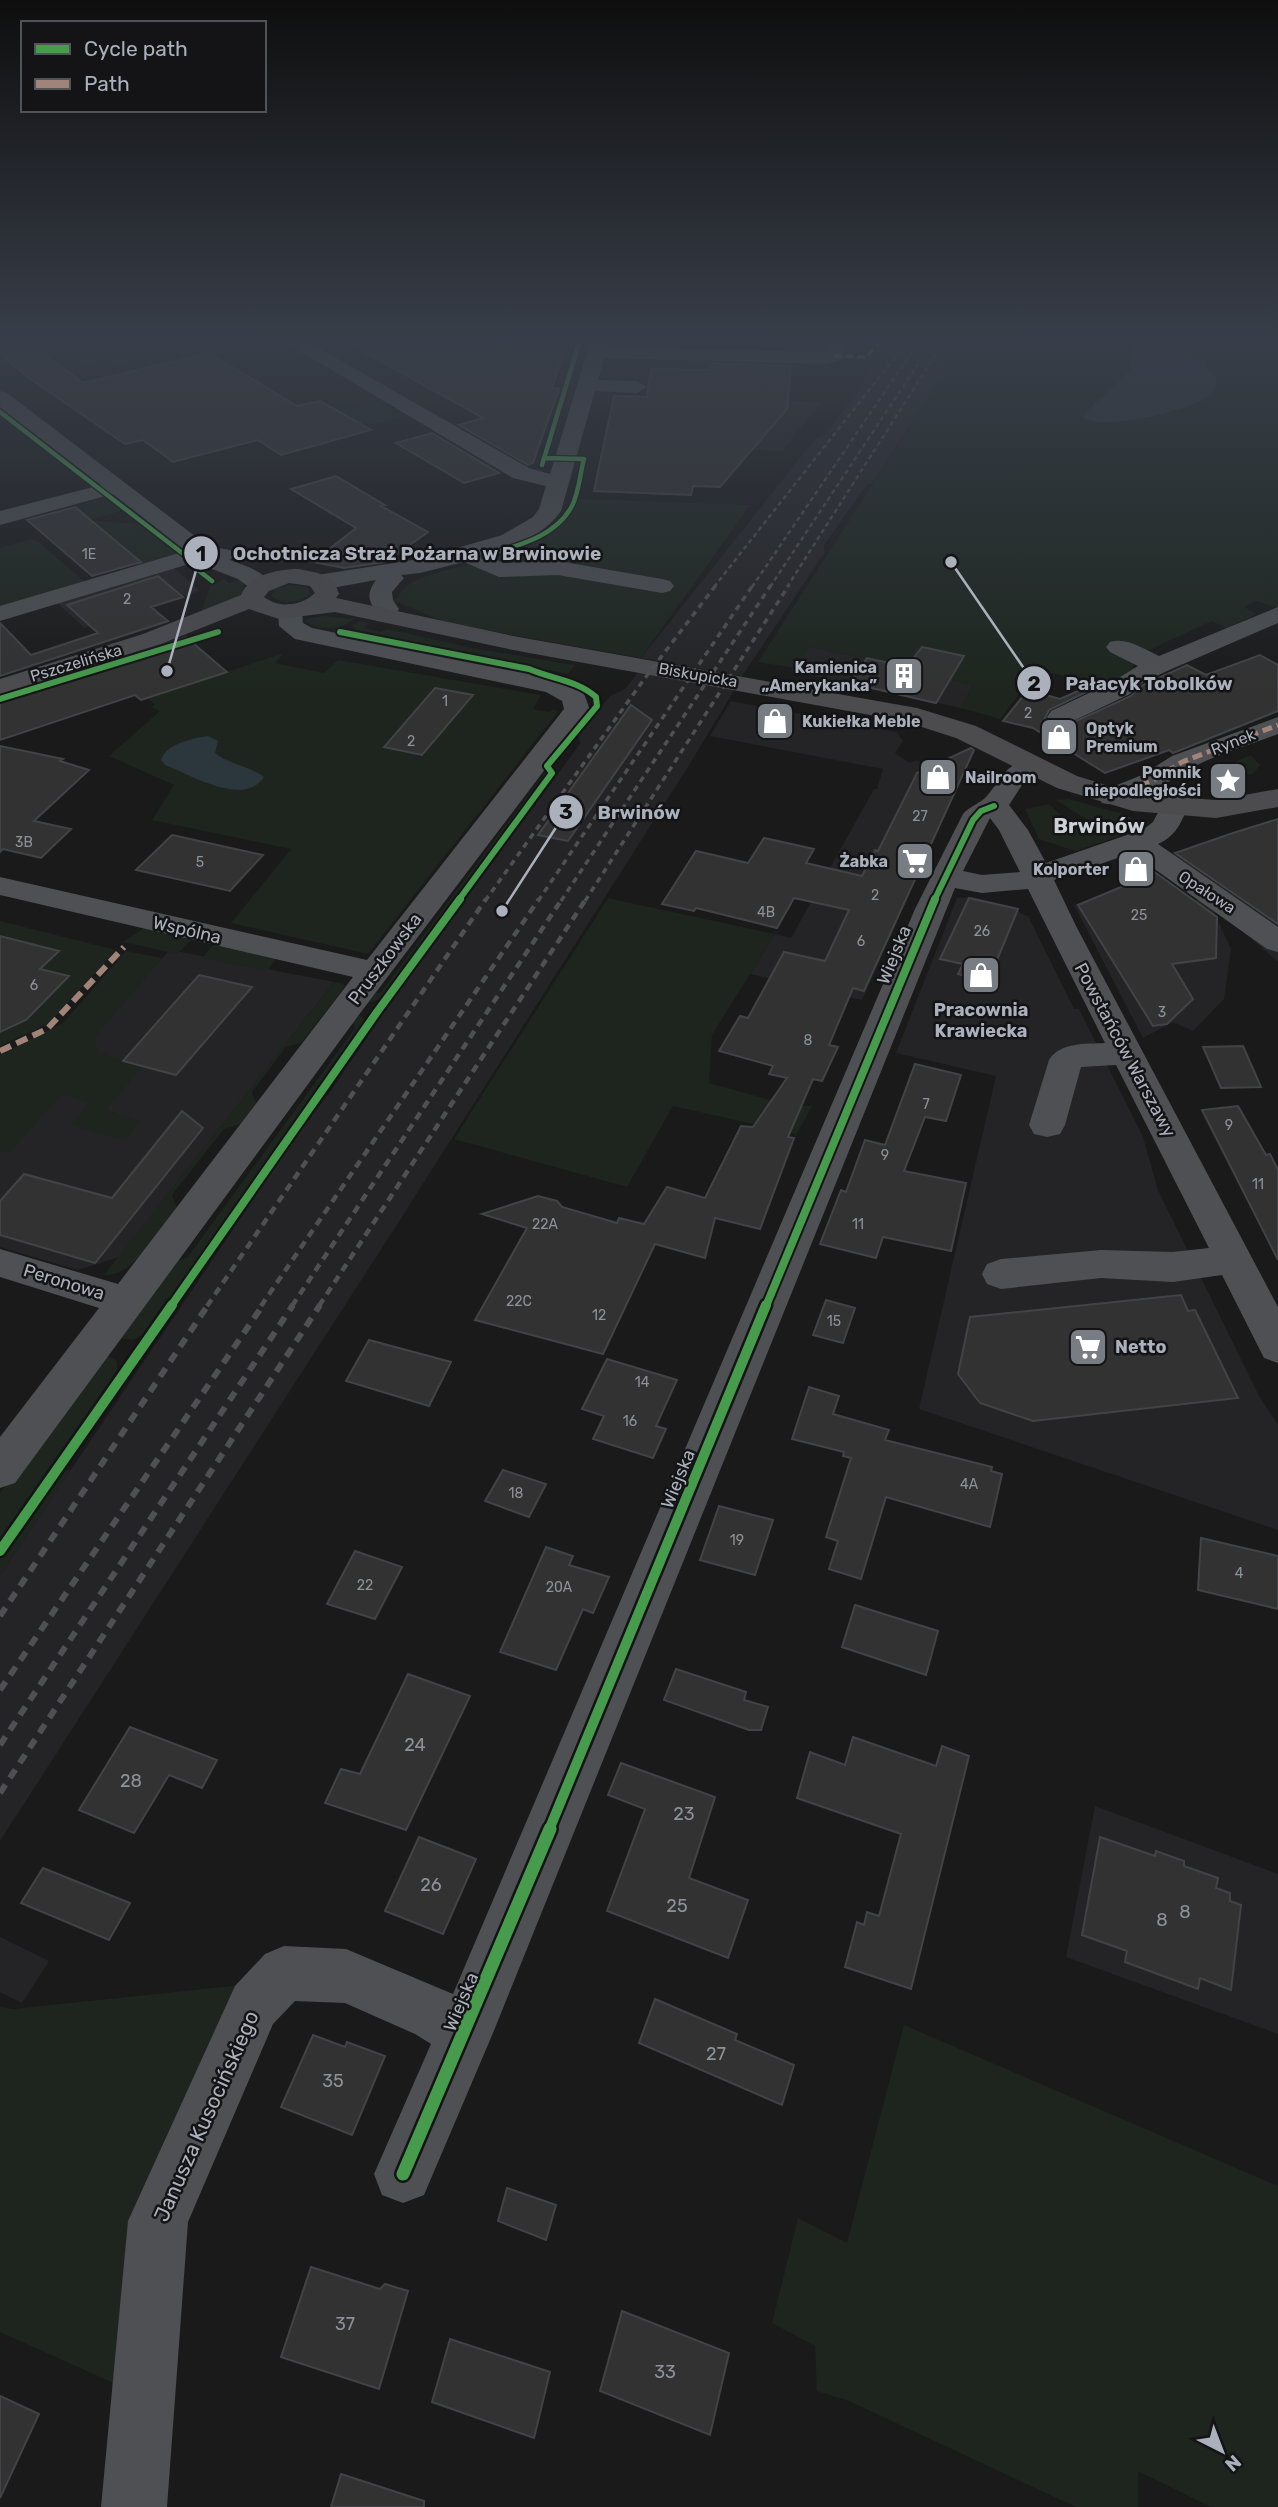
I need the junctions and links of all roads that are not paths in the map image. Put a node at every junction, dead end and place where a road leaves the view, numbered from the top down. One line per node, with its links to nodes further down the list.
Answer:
1 (81, 460): 5 (street)
2 (499, 460): 4 (street)
3 (565, 460): 4 (street)
4 (559, 481): 8 (street)
5 (116, 487): 6 (street); 7 (street)
6 (0, 518)
7 (205, 552): 10 (street); 13 (street); 15 (street)
8 (464, 553): 9 (street); 12 (street)
9 (419, 566): 11 (street); 13 (street)
10 (291, 576): 13 (main road, Pszczelińska)
11 (391, 578): 13 (street); 14 (street)
12 (662, 586)
13 (290, 598): 14 (main road, Biskupicka); 19 (main road, Pszczelińska); 32 (street, Pruszkowska)
14 (392, 613): 22 (main road, Biskupicka)
15 (0, 614)
16 (1278, 614): 18 (street)
17 (1119, 647): 18 (street)
18 (1158, 666): 20 (street)
19 (0, 687)
20 (1060, 717)
21 (1278, 725): 23 (street, Rynek)
22 (1032, 766): 23 (main road); 25 (street)
23 (1112, 797): 26 (main road)
24 (1278, 798): 26 (main road)
25 (994, 806): 28 (street, Wiejska); 29 (street, Powstańców Warszawy)
26 (1174, 807): 27 (street)
27 (1137, 842): 29 (street); 31 (street, Opałowa)
28 (946, 877): 29 (street); 41 (street, Wiejska)
29 (1036, 878): 33 (street, Powstańców Warszawy)
30 (0, 886): 32 (street, Wspólna)
31 (1278, 942)
32 (375, 972): 38 (street, Pruszkowska)
33 (1127, 1053): 34 (street); 35 (street, Powstańców Warszawy)
34 (1047, 1125)
35 (1234, 1259): 37 (street); 39 (street, Powstańców Warszawy)
36 (0, 1263): 38 (street, Peronowa)
37 (1001, 1275)
38 (128, 1302): 40 (street, Pruszkowska)
39 (1277, 1344)
40 (0, 1470)
41 (465, 2033): 42 (street, Wiejska); 43 (street, Janusza Kusocińskiego)
42 (403, 2174)
43 (134, 2507)

